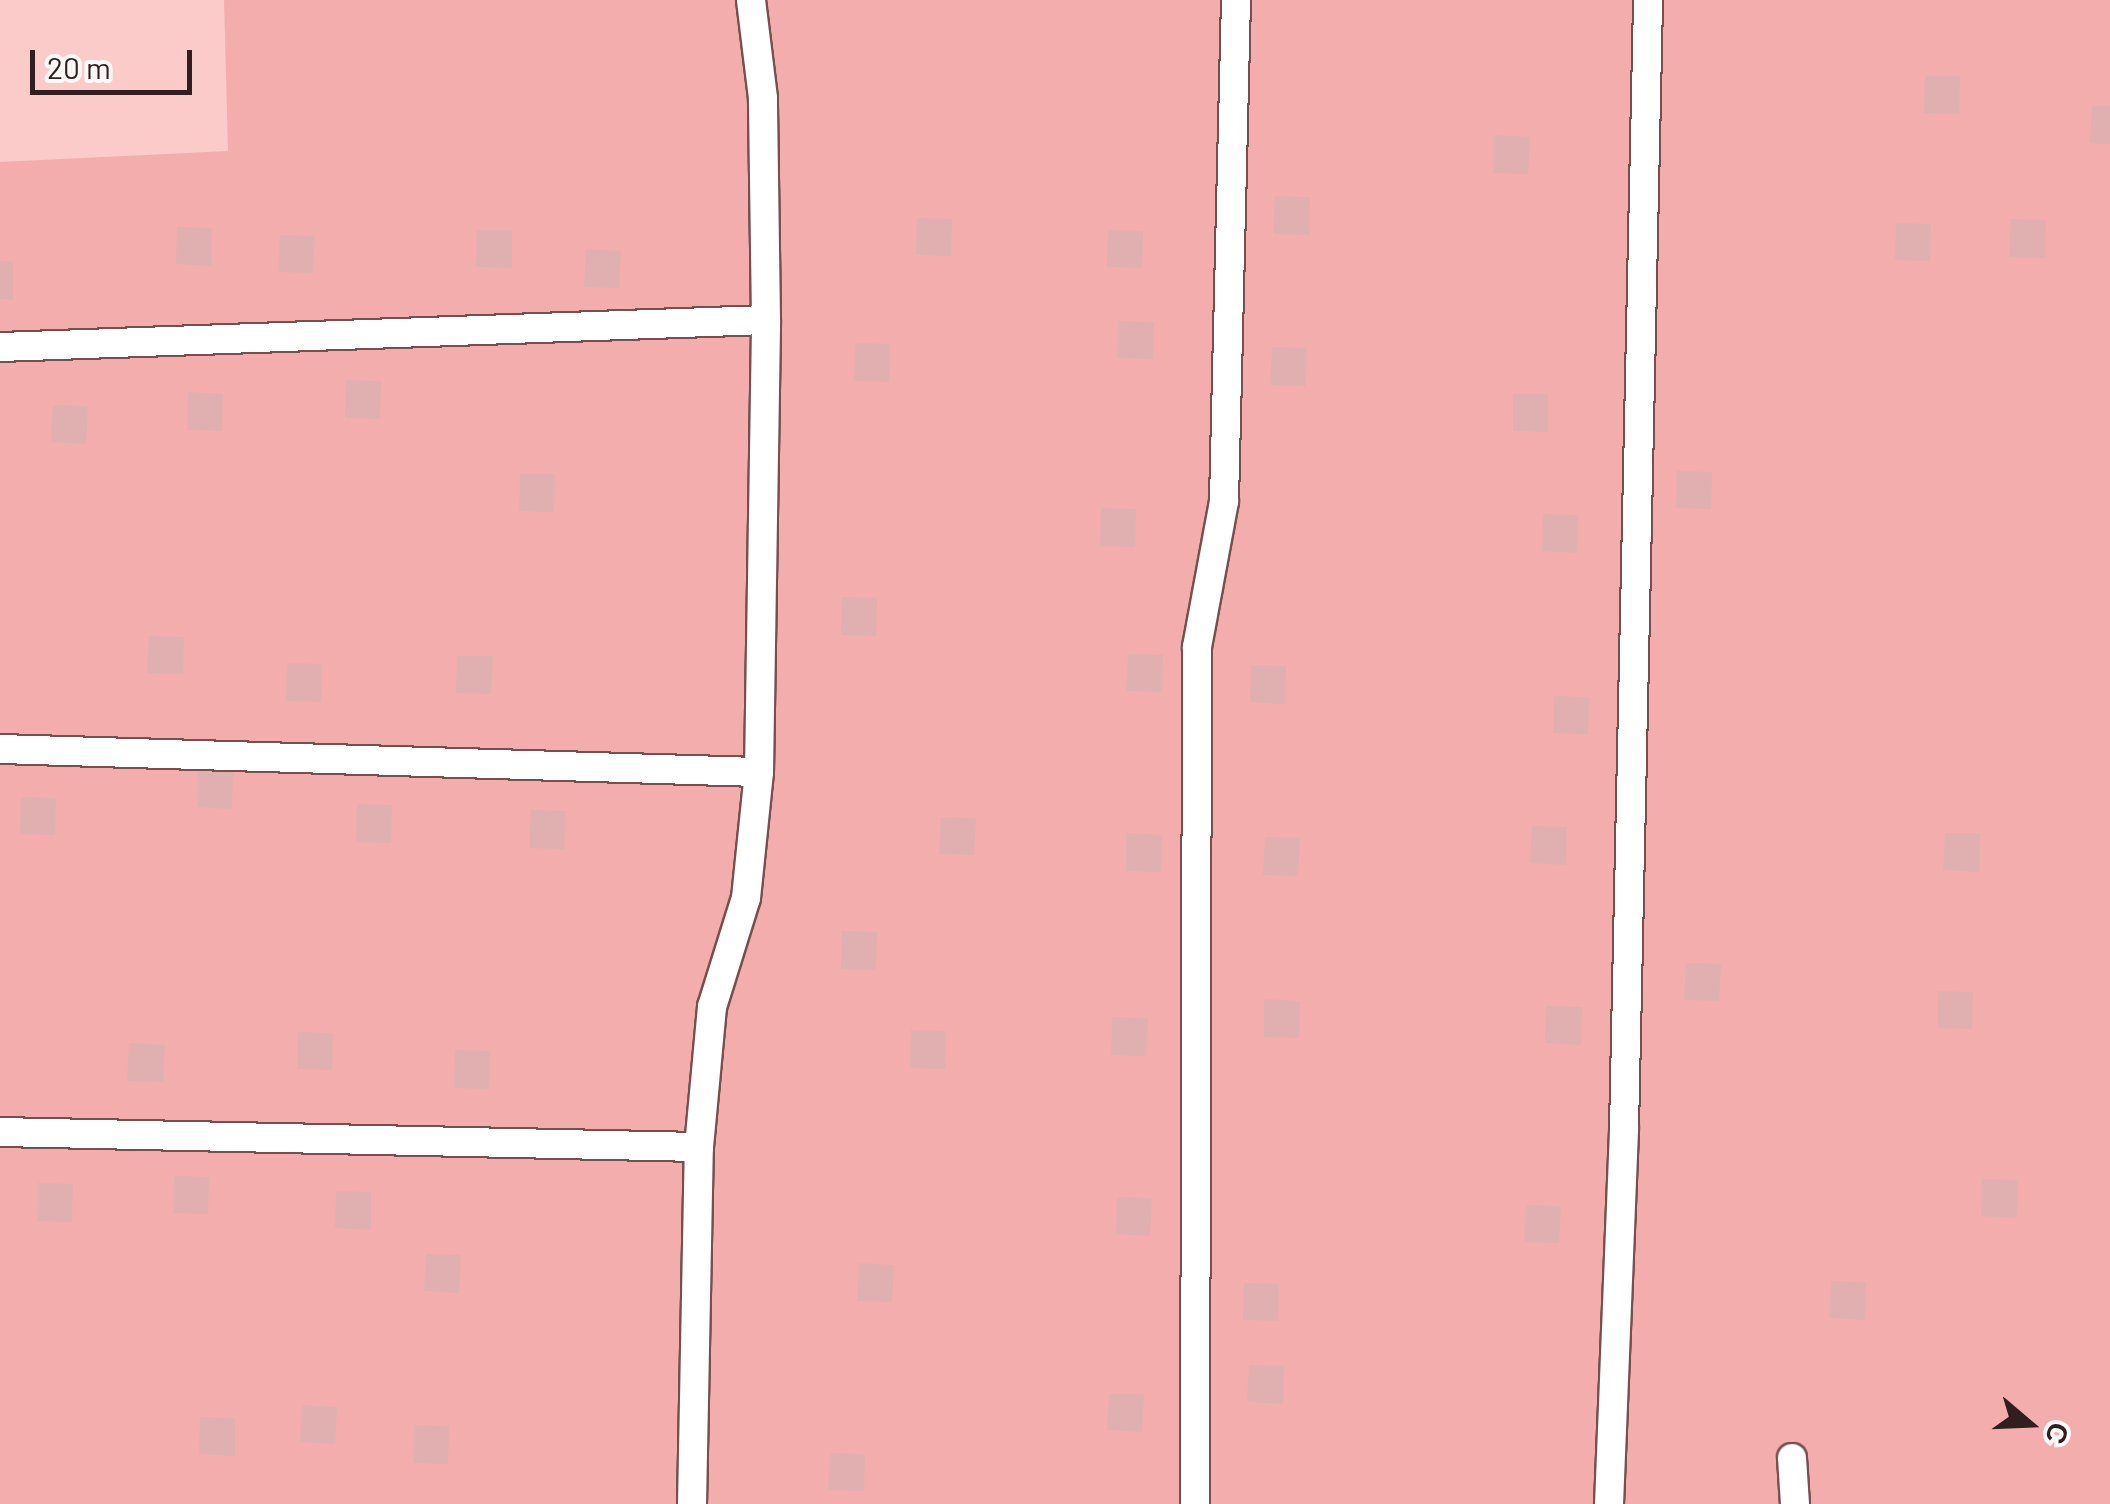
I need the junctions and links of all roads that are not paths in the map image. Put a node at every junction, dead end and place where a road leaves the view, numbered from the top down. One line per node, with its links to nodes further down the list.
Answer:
1 (751, 0): 4 (lane)
2 (1236, 0): 12 (lane)
3 (1648, 0): 13 (lane)
4 (766, 320): 5 (lane); 7 (lane)
5 (0, 347)
6 (0, 749): 7 (lane)
7 (759, 772): 9 (lane)
8 (0, 1132): 9 (lane)
9 (699, 1147): 11 (lane)
10 (1792, 1458): 14 (lane)
11 (692, 1504)
12 (1195, 1504)
13 (1608, 1504)
14 (1796, 1504)

